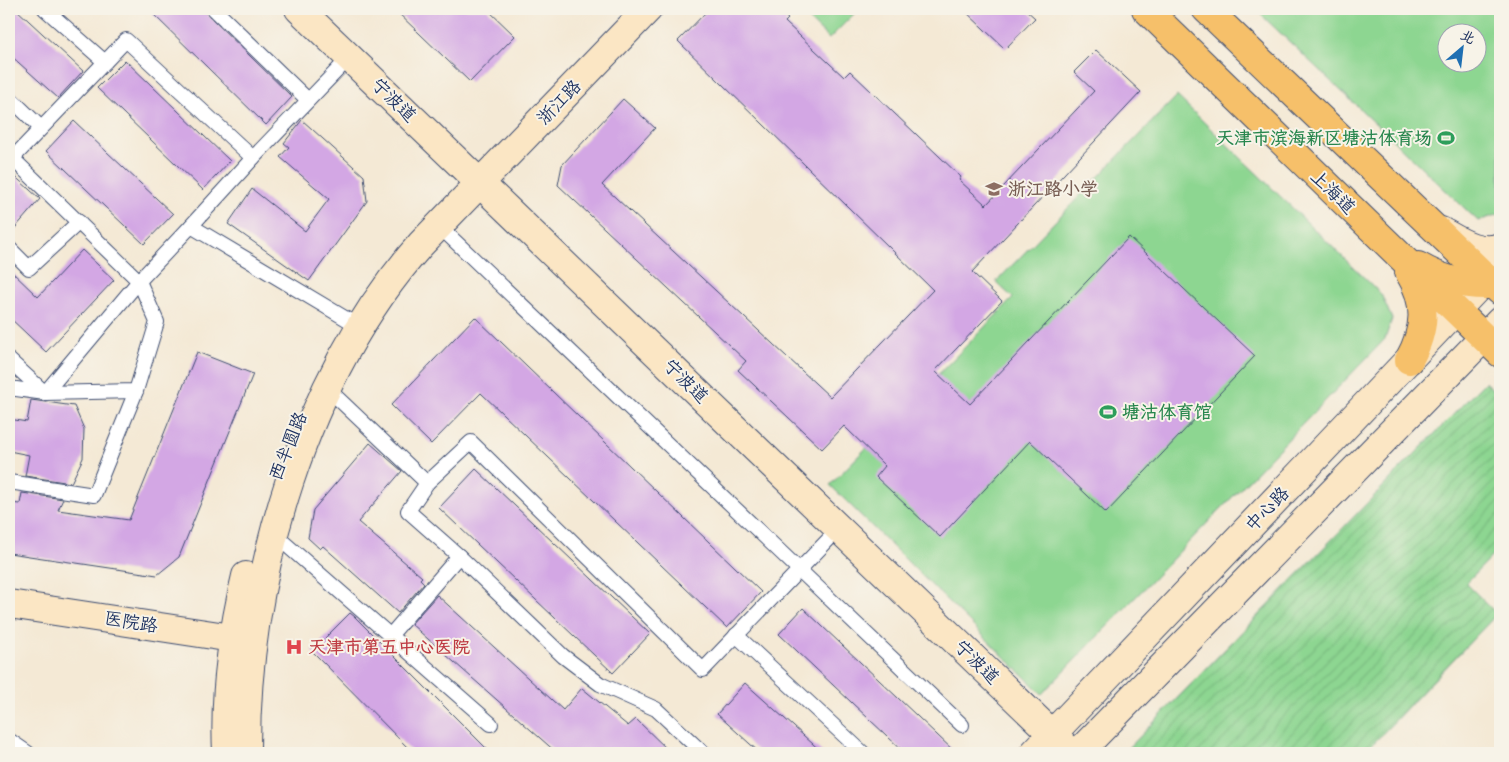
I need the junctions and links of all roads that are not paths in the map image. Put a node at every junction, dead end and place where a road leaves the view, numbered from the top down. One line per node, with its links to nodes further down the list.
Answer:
1 (45, 9): 9 (lane)
2 (214, 9): 12 (lane)
3 (276, 9): 10 (street, 宁波道)
4 (299, 9): 10 (street, 宁波道)
5 (629, 9): 16 (street, 浙江路)
6 (648, 9): 16 (street, 浙江路)
7 (1146, 9): 23 (main road, 上海道)
8 (1206, 9): 18 (main road)
9 (105, 62): 13 (lane); 14 (lane)
10 (344, 63): 12 (lane); 16 (street, 宁波道)
11 (9, 97): 13 (lane)
12 (308, 100): 14 (lane)
13 (41, 128): 15 (lane)
14 (253, 158): 19 (lane)
15 (11, 160): 17 (lane)
16 (470, 184): 20 (street, 西半圆路); 27 (street, 西半圆路); 38 (street, 宁波道); 48 (street, 宁波道)
17 (79, 222): 22 (lane); 24 (lane)
18 (1429, 223): 21 (street); 25 (main road)
19 (191, 226): 24 (lane); 27 (lane)
20 (439, 226): 27 (street, 西半圆路); 40 (lane)
21 (1500, 247)
22 (9, 248)
23 (1397, 254): 25 (main road); 26 (main road, 上海道); 30 (main road)
24 (139, 281): 33 (lane); 34 (lane)
25 (1493, 282): 26 (street, 中心路)
26 (1455, 311): 28 (main road, 上海道); 30 (street, 中心路)
27 (353, 323): 32 (street, 西半圆路); 44 (street, 西半圆路)
28 (1495, 337): 55 (street, 中心路)
29 (9, 360): 34 (lane)
30 (1409, 360): 48 (street, 中心路)
31 (9, 388): 34 (lane)
32 (328, 389): 36 (lane); 37 (street, 西半圆路)
33 (136, 391): 34 (lane); 35 (lane)
34 (45, 393)
35 (9, 482)
36 (427, 484): 39 (lane); 42 (lane)
37 (274, 534): 43 (lane); 44 (street, 西半圆路)
38 (828, 540): 40 (lane); 48 (street, 宁波道)
39 (459, 556): 43 (lane); 52 (lane)
40 (799, 570): 42 (lane); 46 (lane)
41 (9, 604): 44 (street, 医院路)
42 (736, 635): 53 (lane)
43 (390, 637): 45 (lane)
44 (243, 639): 50 (street, 西半圆路); 51 (street, 西半圆路)
45 (491, 724)
46 (962, 725)
47 (9, 740): 49 (lane)
48 (1043, 747): 54 (street, 宁波道)
49 (28, 753)
50 (227, 753)
51 (246, 753)
52 (703, 753)
53 (863, 753)
54 (1072, 753)
55 (1078, 753)

